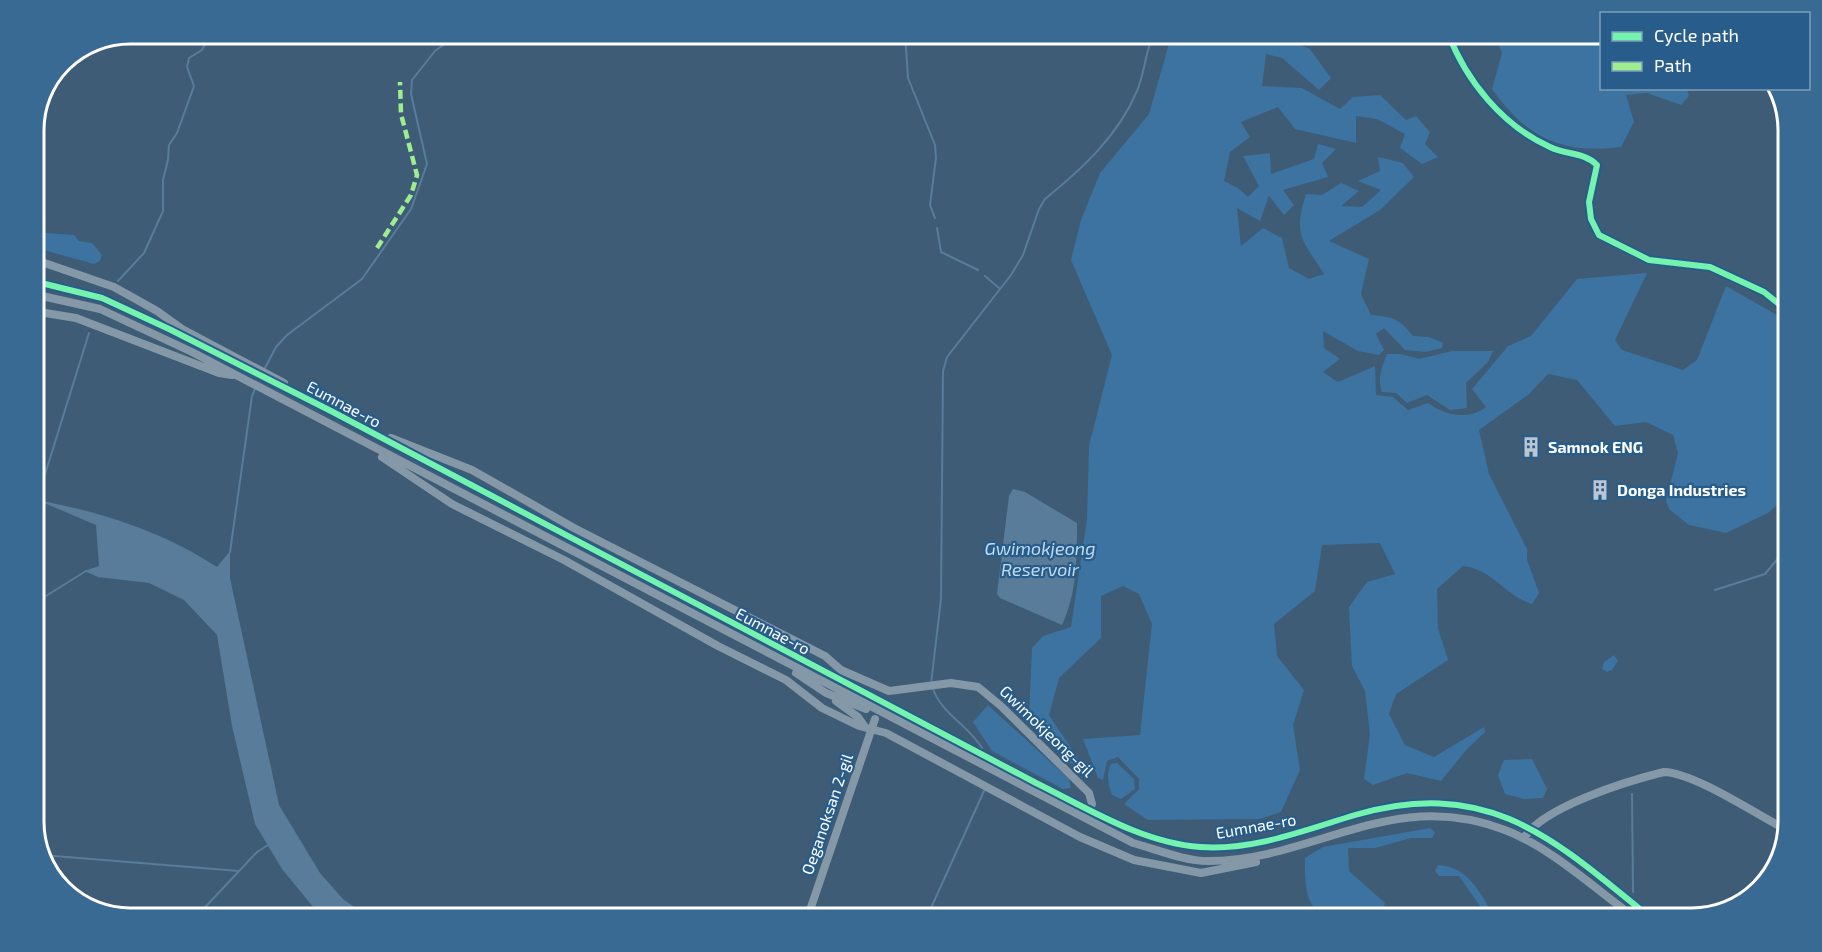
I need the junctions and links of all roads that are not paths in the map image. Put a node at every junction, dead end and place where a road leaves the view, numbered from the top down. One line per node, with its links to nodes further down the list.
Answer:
1 (1453, 43): 5 (street)
2 (44, 263): 8 (street)
3 (44, 283): 8 (street, Eumnae-ro)
4 (44, 296): 7 (street, Eumnae-ro)
5 (1778, 303)
6 (44, 313): 7 (street)
7 (237, 376): 9 (street, Eumnae-ro)
8 (319, 405): 13 (street, Eumnae-ro); 13 (street, Gwimokjeong-gil)
9 (348, 434): 10 (street, Eumnae-ro); 12 (street)
10 (790, 665): 11 (street); 12 (street, Eumnae-ro)
11 (826, 693): 12 (street); 12 (street)
12 (873, 722): 13 (street, Eumnae-ro); 17 (street); 18 (street, Oeganoksan 2-gil)
13 (1087, 814): 15 (street, Eumnae-ro); 17 (street, Eumnae-ro)
14 (1778, 825): 15 (street)
15 (1531, 827): 16 (street); 20 (street, Eumnae-ro)
16 (1524, 838): 17 (street, Eumnae-ro); 19 (street, Eumnae-ro)
17 (1299, 844)
18 (811, 908)
19 (1621, 908)
20 (1638, 908)

